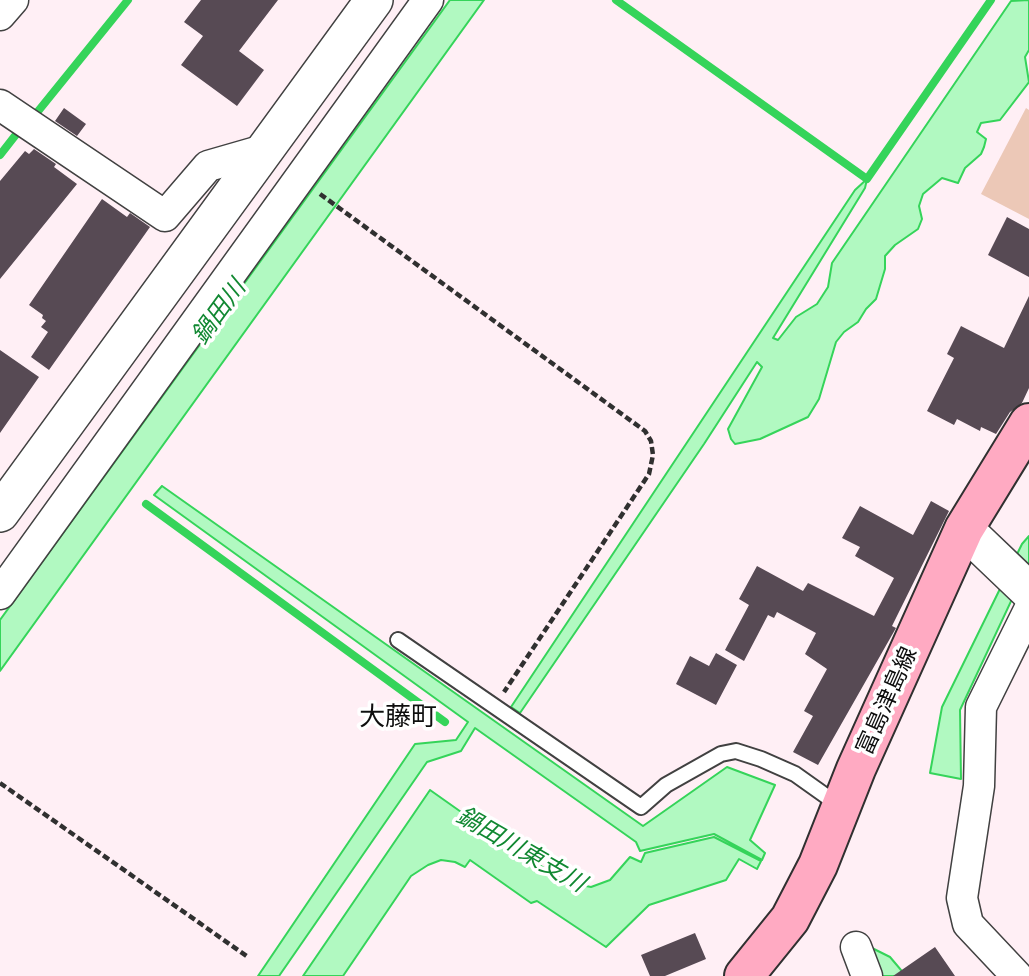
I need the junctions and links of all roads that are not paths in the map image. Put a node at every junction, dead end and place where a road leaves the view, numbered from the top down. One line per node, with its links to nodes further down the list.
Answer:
1 (13, 0): 4 (street)
2 (374, 0): 6 (street)
3 (428, 0): 11 (street)
4 (0, 15)
5 (0, 104): 6 (street)
6 (267, 149): 8 (street)
7 (1029, 423): 9 (main road, 富島津島線)
8 (0, 513)
9 (977, 541): 10 (street); 14 (main road, 富島津島線)
10 (1029, 592)
11 (0, 594)
12 (1029, 610): 18 (street)
13 (398, 640): 14 (lane)
14 (841, 807): 16 (main road, 富島津島線)
15 (856, 947): 17 (street)
16 (744, 976)
17 (867, 976)
18 (1017, 976)

